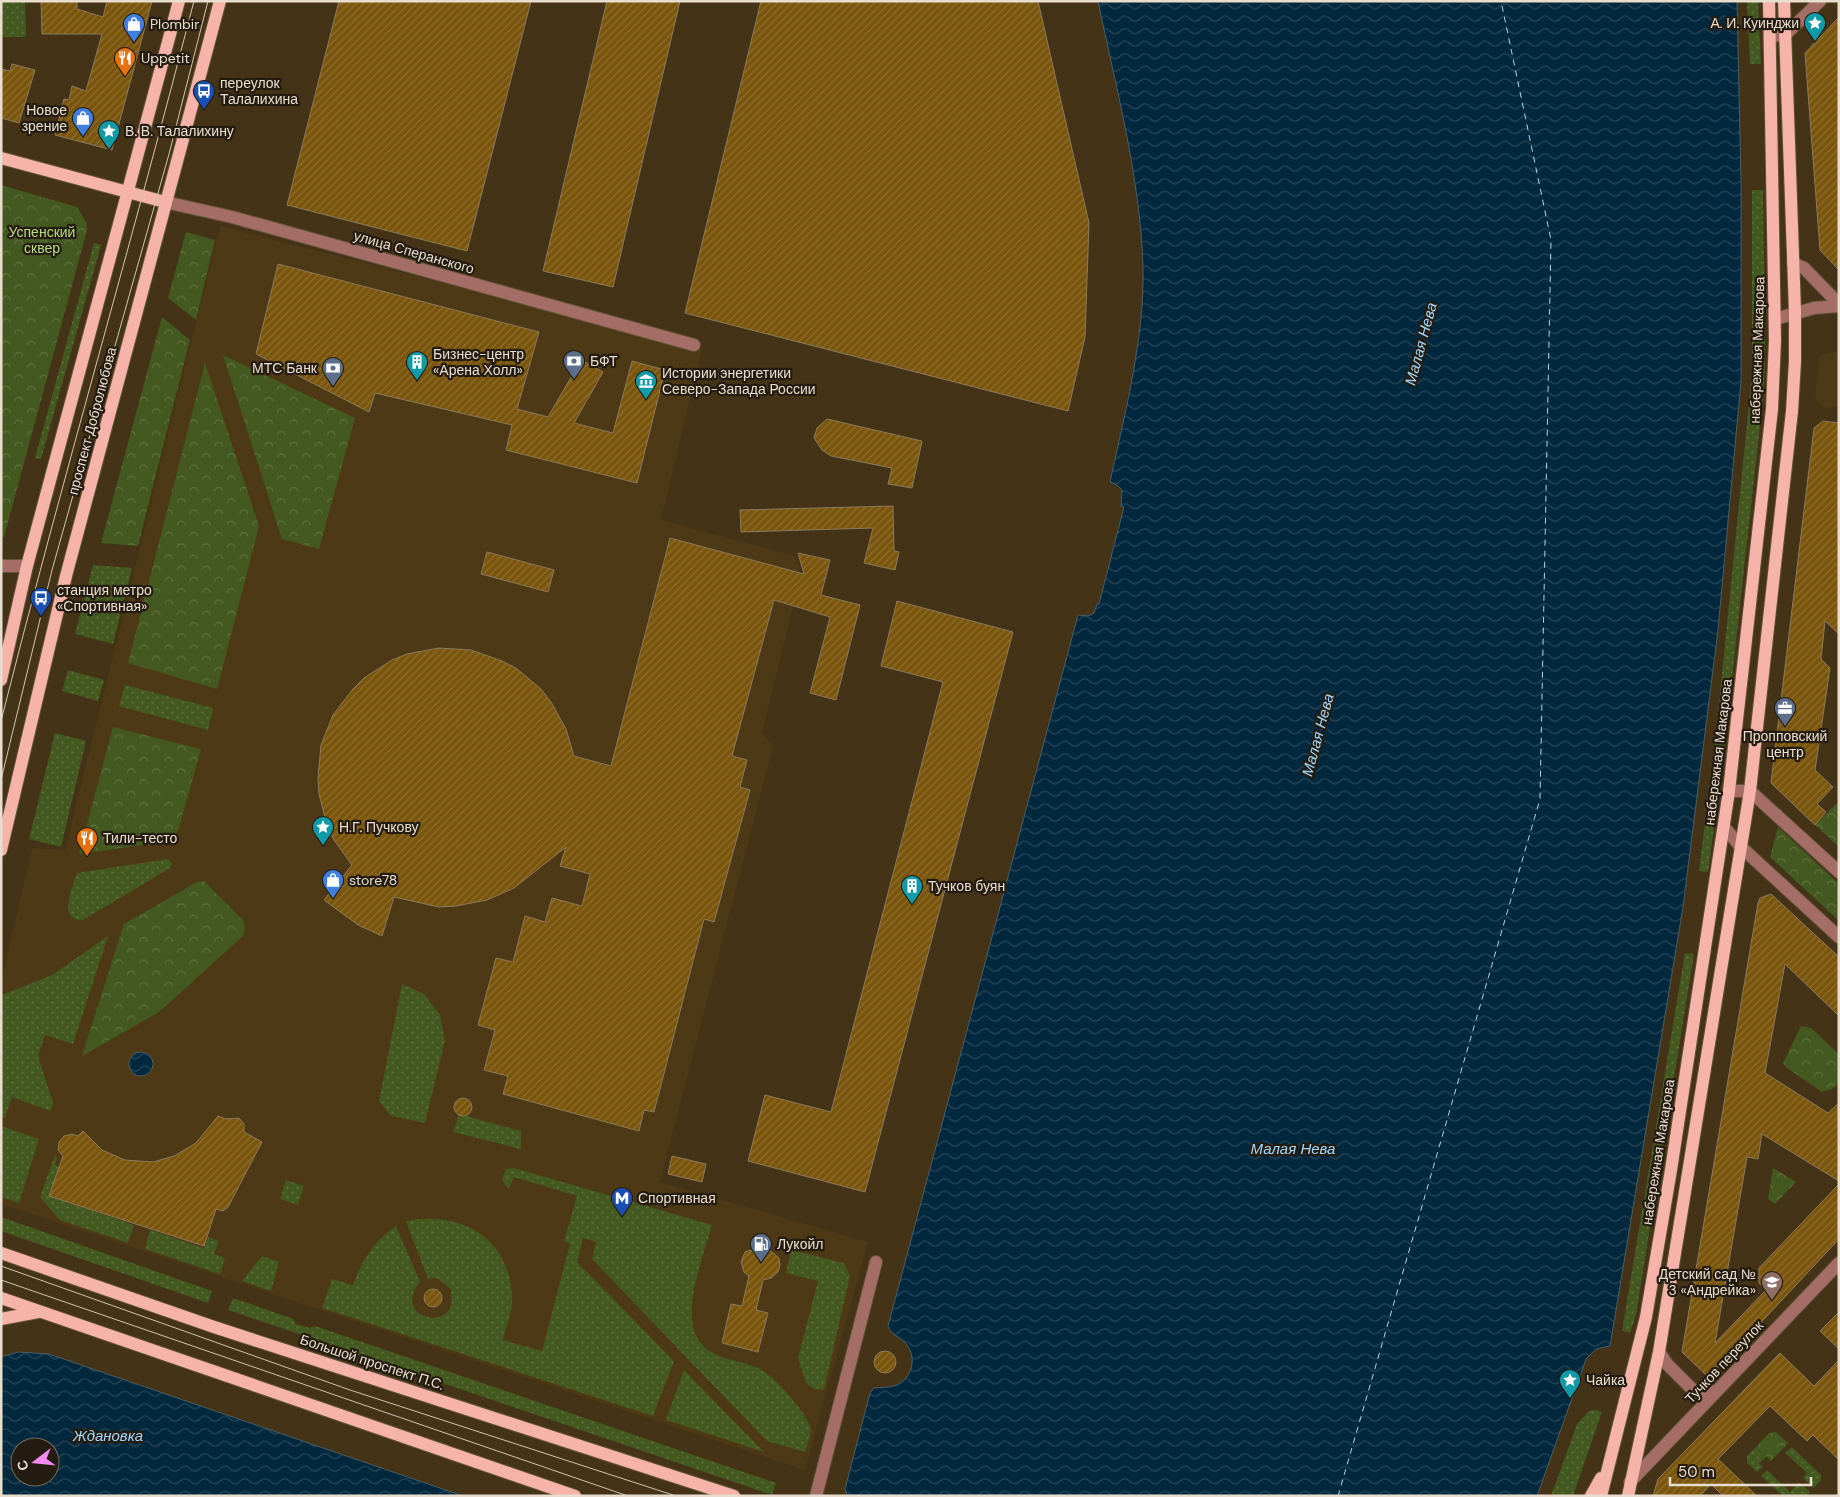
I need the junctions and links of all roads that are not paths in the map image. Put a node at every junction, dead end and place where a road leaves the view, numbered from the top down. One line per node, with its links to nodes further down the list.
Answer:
1 (178, 1): 9 (main road, проспект Добролюбова)
2 (220, 1): 10 (main road, проспект Добролюбова)
3 (1769, 1): 7 (main road, набережная Макарова)
4 (1784, 1): 6 (main road)
5 (1820, 1): 6 (street)
6 (1786, 35): 7 (street); 11 (main road)
7 (1770, 36): 14 (main road, набережная Макарова)
8 (1, 158): 9 (main road)
9 (126, 191): 10 (main road, улица Сперанского); 17 (main road, проспект Добролюбова)
10 (165, 202): 15 (street, улица Сперанского); 23 (main road, проспект Добролюбова)
11 (1793, 263): 12 (street); 13 (main road)
12 (1839, 305): 13 (street)
13 (1795, 312): 14 (street); 20 (main road)
14 (1775, 319): 19 (main road, набережная Макарова)
15 (694, 345)
16 (1, 566): 17 (street)
17 (27, 566): 18 (main road, проспект Добролюбова)
18 (1, 680)
19 (1729, 791): 20 (street); 21 (main road, набережная Макарова)
20 (1750, 791): 22 (main road); 24 (street)
21 (1724, 827): 22 (street); 34 (main road, набережная Макарова)
22 (1741, 847): 25 (street); 32 (main road)
23 (1, 850)
24 (1839, 872)
25 (1839, 937)
26 (1, 1253): 37 (main road, Большой проспект П.С.)
27 (876, 1262): 38 (street)
28 (1839, 1263): 33 (street, Тучков переулок)
29 (1, 1298): 30 (main road)
30 (39, 1312): 31 (main road); 36 (main road)
31 (1, 1319)
32 (1659, 1352): 33 (street); 35 (main road)
33 (1716, 1392): 35 (street, Тучков переулок)
34 (1609, 1466): 39 (main road); 40 (main road, набережная Макарова)
35 (1630, 1482): 41 (main road)
36 (575, 1496)
37 (734, 1496)
38 (816, 1496)
39 (1591, 1496)
40 (1601, 1496)
41 (1628, 1496)

